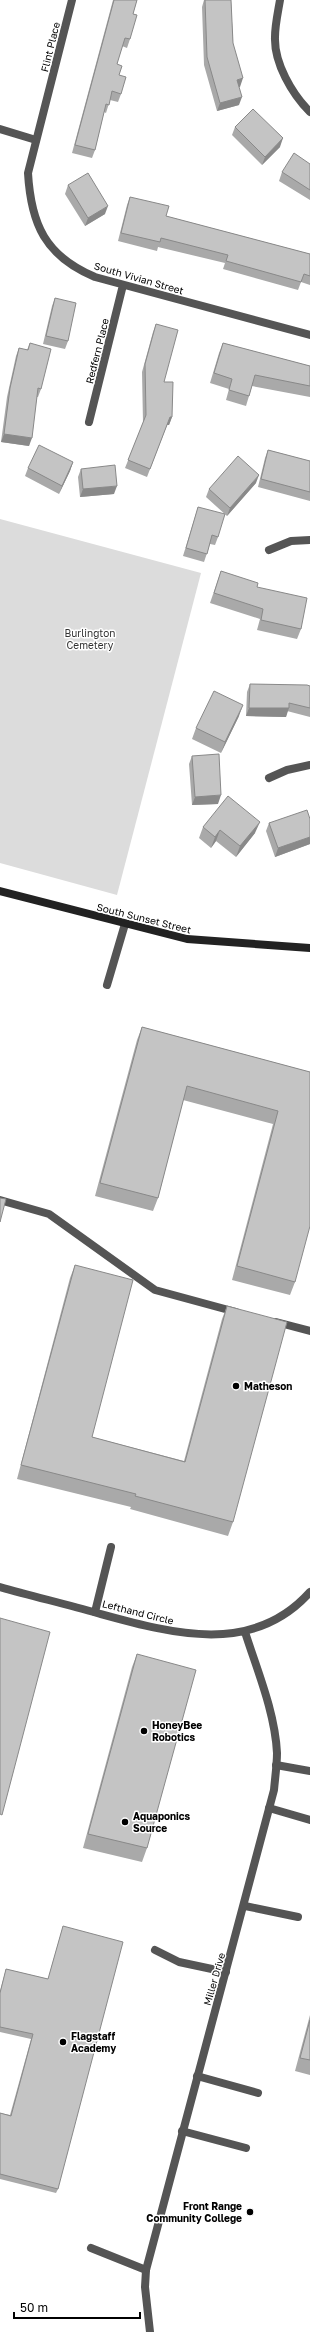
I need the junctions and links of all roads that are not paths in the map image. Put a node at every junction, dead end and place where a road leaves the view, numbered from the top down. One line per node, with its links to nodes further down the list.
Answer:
1 (72, 0): 3 (street, Flint Place)
2 (280, 0): 4 (street)
3 (47, 99): 6 (street, South Vivian Street)
4 (310, 112)
5 (0, 129): 6 (street)
6 (36, 140): 7 (street, South Vivian Street)
7 (123, 285): 8 (street, South Vivian Street); 9 (street, Redfern Place)
8 (310, 335)
9 (89, 422)
10 (310, 540): 11 (street)
11 (269, 550)
12 (310, 764): 13 (street)
13 (269, 778)
14 (0, 891): 15 (street, South Sunset Street)
15 (125, 924): 16 (street, South Sunset Street); 17 (street)
16 (310, 948)
17 (107, 985)
18 (0, 1200): 19 (street)
19 (244, 1314)
20 (266, 1319): 21 (street)
21 (310, 1331)
22 (111, 1547): 25 (street)
23 (0, 1587): 25 (street, Lefthand Circle)
24 (310, 1592): 26 (street, Lefthand Circle)
25 (94, 1612): 26 (street, Lefthand Circle)
26 (245, 1632): 27 (street, Miller Drive)
27 (276, 1765): 28 (street); 29 (street, Miller Drive)
28 (310, 1771)
29 (270, 1808): 30 (street); 31 (street, Miller Drive)
30 (310, 1820)
31 (245, 1906): 32 (street); 34 (street, Miller Drive)
32 (298, 1917)
33 (155, 1950): 34 (street)
34 (226, 1972): 35 (street, Miller Drive)
35 (197, 2076): 36 (street); 37 (street, Miller Drive)
36 (258, 2093)
37 (182, 2131): 38 (street); 40 (street, Miller Drive)
38 (246, 2148)
39 (91, 2248): 40 (street)
40 (146, 2270): 41 (street, Miller Drive)
41 (150, 2332)

